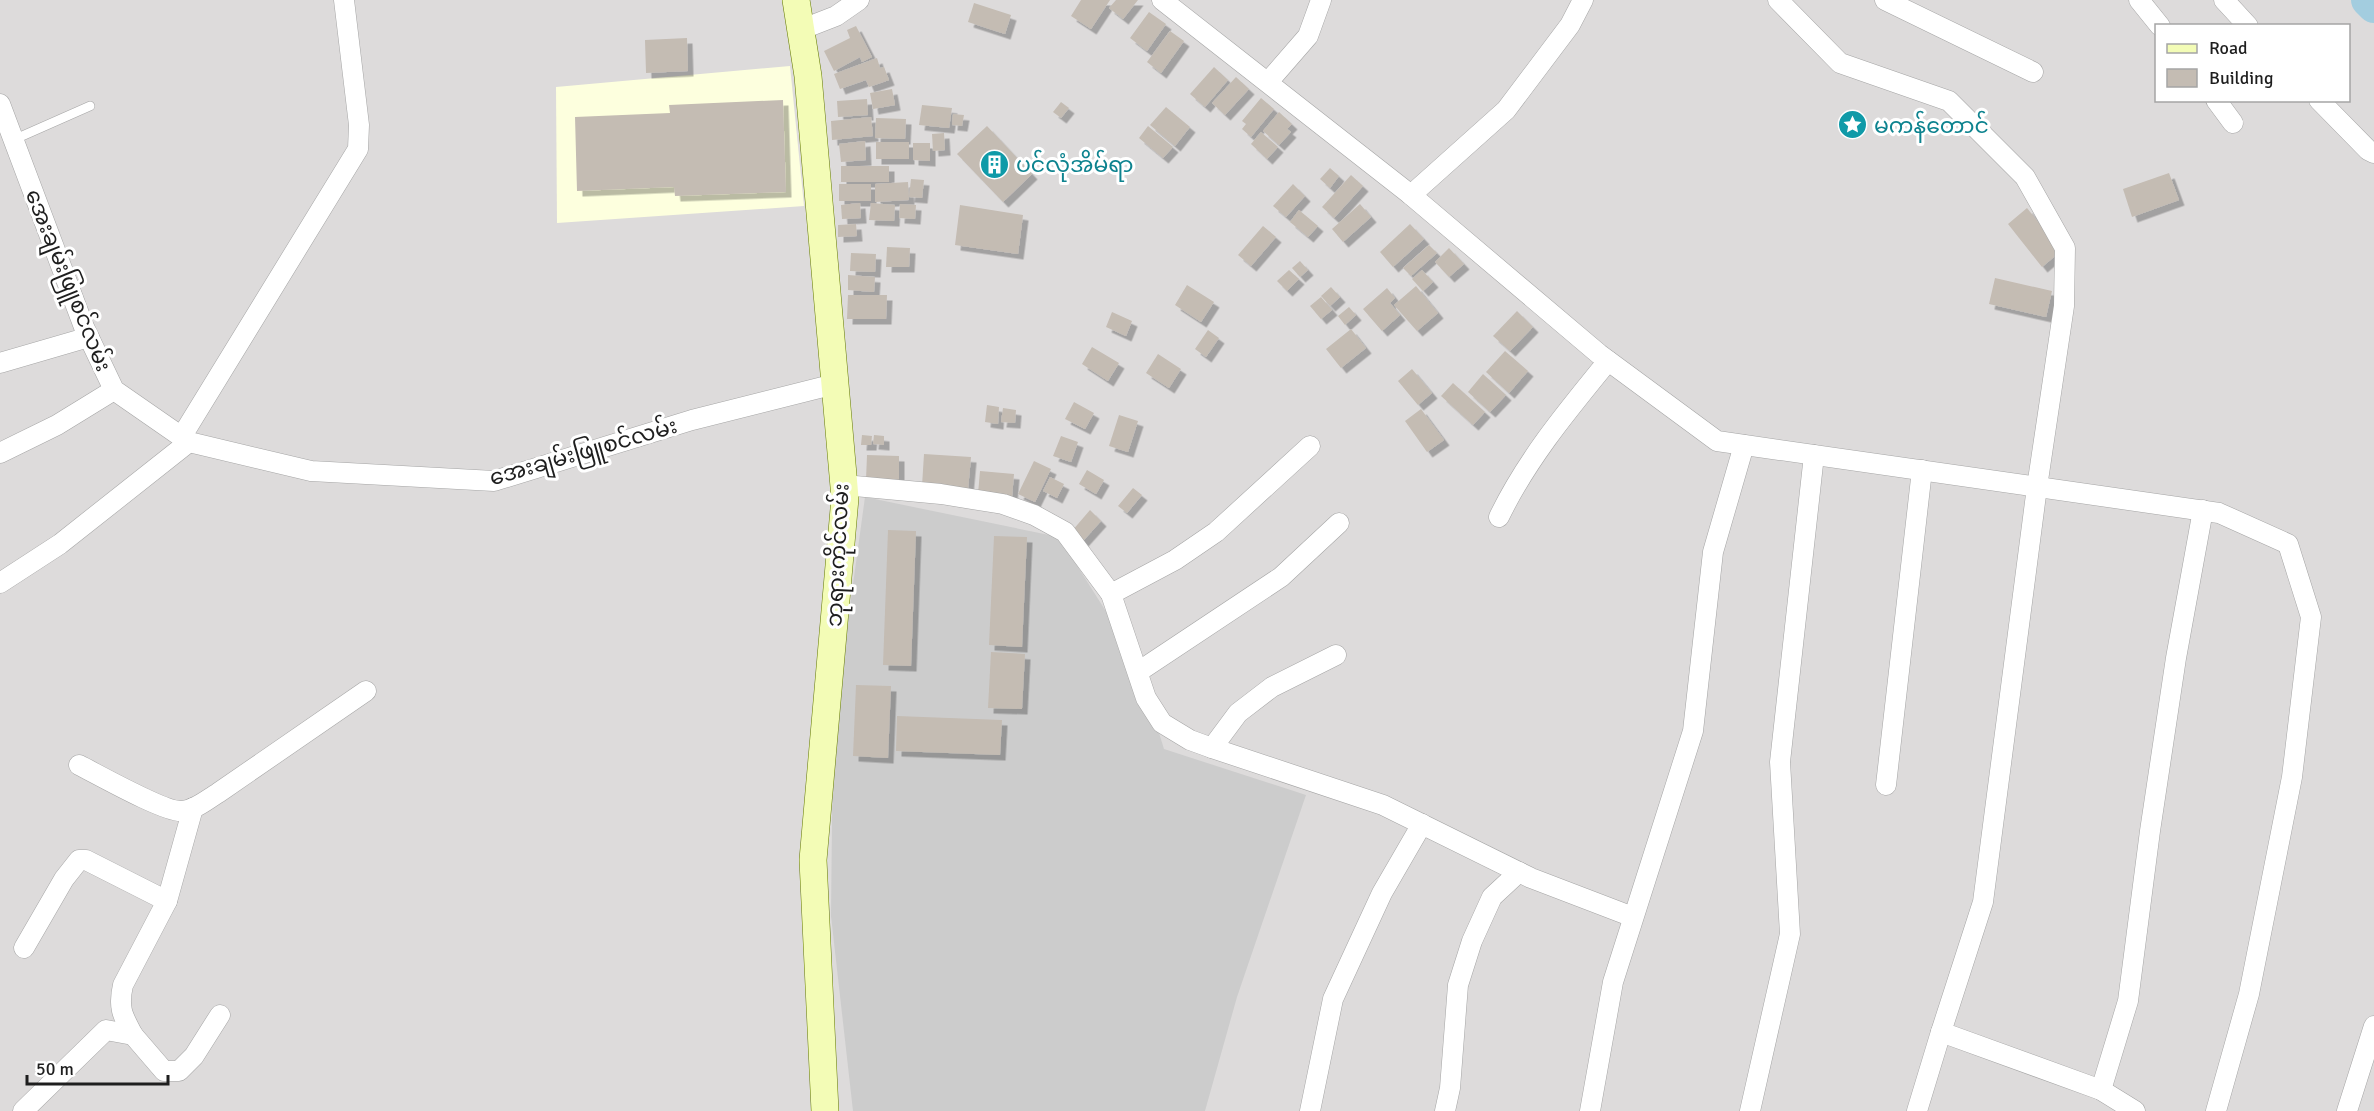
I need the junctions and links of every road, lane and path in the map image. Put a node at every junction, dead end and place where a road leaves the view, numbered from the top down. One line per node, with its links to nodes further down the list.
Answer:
1 (344, 0): 30 (street)
2 (795, 0): 14 (street, ဘုရားကိုင်လမ်း)
3 (859, 0): 14 (street)
4 (1162, 0): 11 (street)
5 (1321, 0): 16 (street)
6 (1583, 0): 24 (street)
7 (1778, 0): 37 (street)
8 (1885, 0): 15 (street)
9 (2139, 0): 12 (street)
10 (2224, 0): 13 (street)
11 (1183, 7): 16 (street)
12 (2158, 24)
13 (2246, 24)
14 (800, 30): 28 (street, ဘုရားကိုင်လမ်း)
15 (2033, 72)
16 (1268, 82): 24 (street)
17 (2217, 102): 21 (street)
18 (2321, 102): 23 (street)
19 (0, 104): 22 (street, အေးချမ်းဖြူစင်လမ်း)
20 (90, 106): 22 (lane)
21 (2233, 123)
22 (13, 140): 25 (street, အေးချမ်းဖြူစင်လမ်း)
23 (2374, 153)
24 (1411, 195): 26 (street)
25 (89, 336): 27 (street); 29 (street, အေးချမ်းဖြူစင်လမ်း)
26 (1608, 361): 31 (street); 39 (street)
27 (0, 363)
28 (835, 384): 30 (street, အေးချမ်းဖြူစင်လမ်း); 36 (street, ဘုရားကိုင်လမ်း)
29 (114, 390): 30 (street, အေးချမ်းဖြူစင်လမ်း); 33 (street)
30 (185, 439): 41 (street)
31 (1744, 445): 34 (street); 53 (street)
32 (1310, 446): 42 (street)
33 (0, 453)
34 (1814, 455): 35 (street); 65 (street)
35 (1922, 470): 37 (street); 48 (street)
36 (844, 485): 42 (street); 61 (street, ဘုရားကိုင်လမ်း)
37 (2037, 487): 38 (street); 57 (street)
38 (2203, 510): 59 (street); 68 (street)
39 (1499, 517)
40 (1339, 523): 44 (street)
41 (0, 583)
42 (1111, 594): 44 (street)
43 (1336, 655): 46 (street)
44 (1138, 672): 46 (street)
45 (366, 692): 49 (street)
46 (1212, 748): 50 (street)
47 (79, 765): 49 (street)
48 (1886, 785)
49 (193, 808): 52 (street)
50 (1422, 824): 51 (street); 62 (street)
51 (1519, 872): 53 (street); 63 (street)
52 (167, 901): 54 (street); 58 (street)
53 (1633, 916): 64 (street)
54 (24, 948)
55 (220, 1015): 58 (street)
56 (2374, 1026): 69 (street)
57 (1941, 1032): 59 (street); 66 (street)
58 (133, 1035): 60 (street)
59 (2101, 1090): 67 (street)
60 (23, 1111)
61 (825, 1111)
62 (1310, 1111)
63 (1445, 1111)
64 (1590, 1111)
65 (1750, 1111)
66 (1917, 1111)
67 (2135, 1111)
68 (2216, 1111)
69 (2347, 1111)

